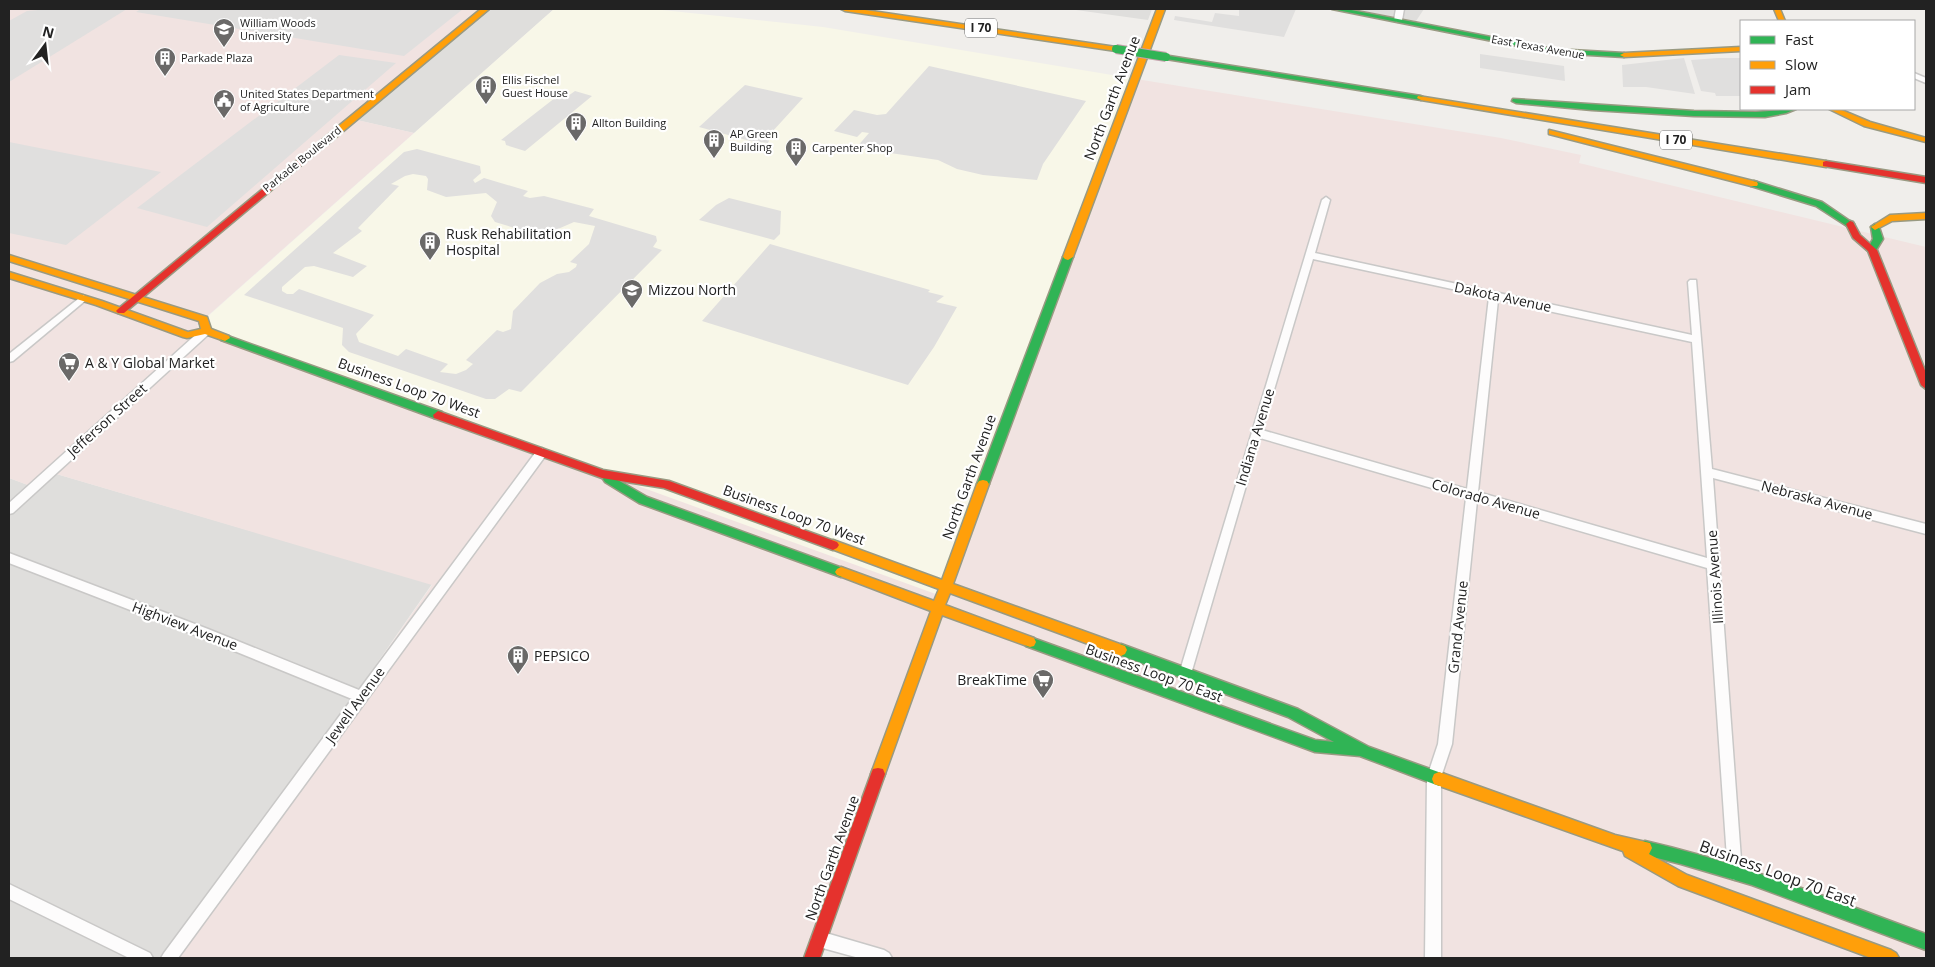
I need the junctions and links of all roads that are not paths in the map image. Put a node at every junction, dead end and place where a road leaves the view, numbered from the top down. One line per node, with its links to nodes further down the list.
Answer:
1 (484, 9): 26 (main road, Parkade Boulevard)
2 (845, 9): 7 (main road, I 70)
3 (910, 9): 7 (main road, I 70)
4 (1161, 9): 41 (main road, North Garth Avenue)
5 (1336, 9): 6 (main road, East Texas Avenue)
6 (1399, 14): 8 (main road, East Texas Avenue)
7 (1118, 45): 9 (main road, I 70)
8 (1740, 49)
9 (1168, 53): 10 (main road, I 70); 11 (main road, I 70)
10 (1466, 95): 12 (main road); 15 (main road, I 70)
11 (1426, 100): 16 (main road, I 70); 19 (main road)
12 (1787, 110)
13 (1835, 110): 14 (main road)
14 (1926, 140)
15 (1819, 151)
16 (1926, 180)
17 (1326, 200): 20 (street, Indiana Avenue)
18 (1926, 216): 19 (main road)
19 (1872, 250): 31 (main road)
20 (1310, 255): 24 (street, Dakota Avenue); 32 (street, Indiana Avenue)
21 (9, 258): 26 (main road, Business Loop 70 West)
22 (9, 275): 25 (main road, Business Loop 70 West)
23 (1694, 282): 29 (street, Illinois Avenue)
24 (1494, 295): 29 (street, Dakota Avenue); 36 (street, Grand Avenue)
25 (83, 298): 27 (main road, Business Loop 70 West); 30 (street)
26 (138, 298): 27 (main road, Parkade Boulevard); 28 (main road, Business Loop 70 West)
27 (121, 311): 28 (main road, Business Loop 70 West)
28 (206, 331): 33 (main road, Business Loop 70 West); 37 (street, Jefferson Street)
29 (1697, 340): 34 (street, Illinois Avenue)
30 (9, 359)
31 (1926, 385)
32 (1257, 433): 36 (street, Colorado Avenue); 43 (street, Indiana Avenue)
33 (542, 452): 35 (main road, Business Loop 70 West); 44 (street, Jewell Avenue)
34 (1707, 472): 38 (street, Nebraska Avenue); 40 (street, Illinois Avenue)
35 (602, 474): 41 (main road, Business Loop 70 West); 42 (main road, Business Loop 70 West)
36 (1473, 496): 40 (street, Colorado Avenue); 46 (street, Grand Avenue)
37 (9, 510)
38 (1926, 529)
39 (9, 558): 44 (street, Highview Avenue)
40 (1714, 565): 48 (street, Illinois Avenue)
41 (945, 585): 42 (main road, North Garth Avenue); 43 (main road, Business Loop 70 East)
42 (937, 609): 45 (main road, Business Loop 70 East); 50 (main road, North Garth Avenue)
43 (1186, 674): 45 (main road, Business Loop 70 East)
44 (360, 697): 53 (street, Jewell Avenue)
45 (1365, 752): 46 (main road, Business Loop 70 East)
46 (1434, 777): 47 (main road, Business Loop 70 East); 56 (street, Grand Avenue)
47 (1616, 842): 48 (main road, Business Loop 70 East); 57 (main road, Business Loop 70 East)
48 (1735, 873): 51 (main road, Business Loop 70 East)
49 (9, 891): 52 (street)
50 (819, 939): 54 (main road, North Garth Avenue); 55 (street)
51 (1926, 942)
52 (145, 958)
53 (169, 958)
54 (812, 958)
55 (884, 958)
56 (1434, 958)
57 (1890, 958)

